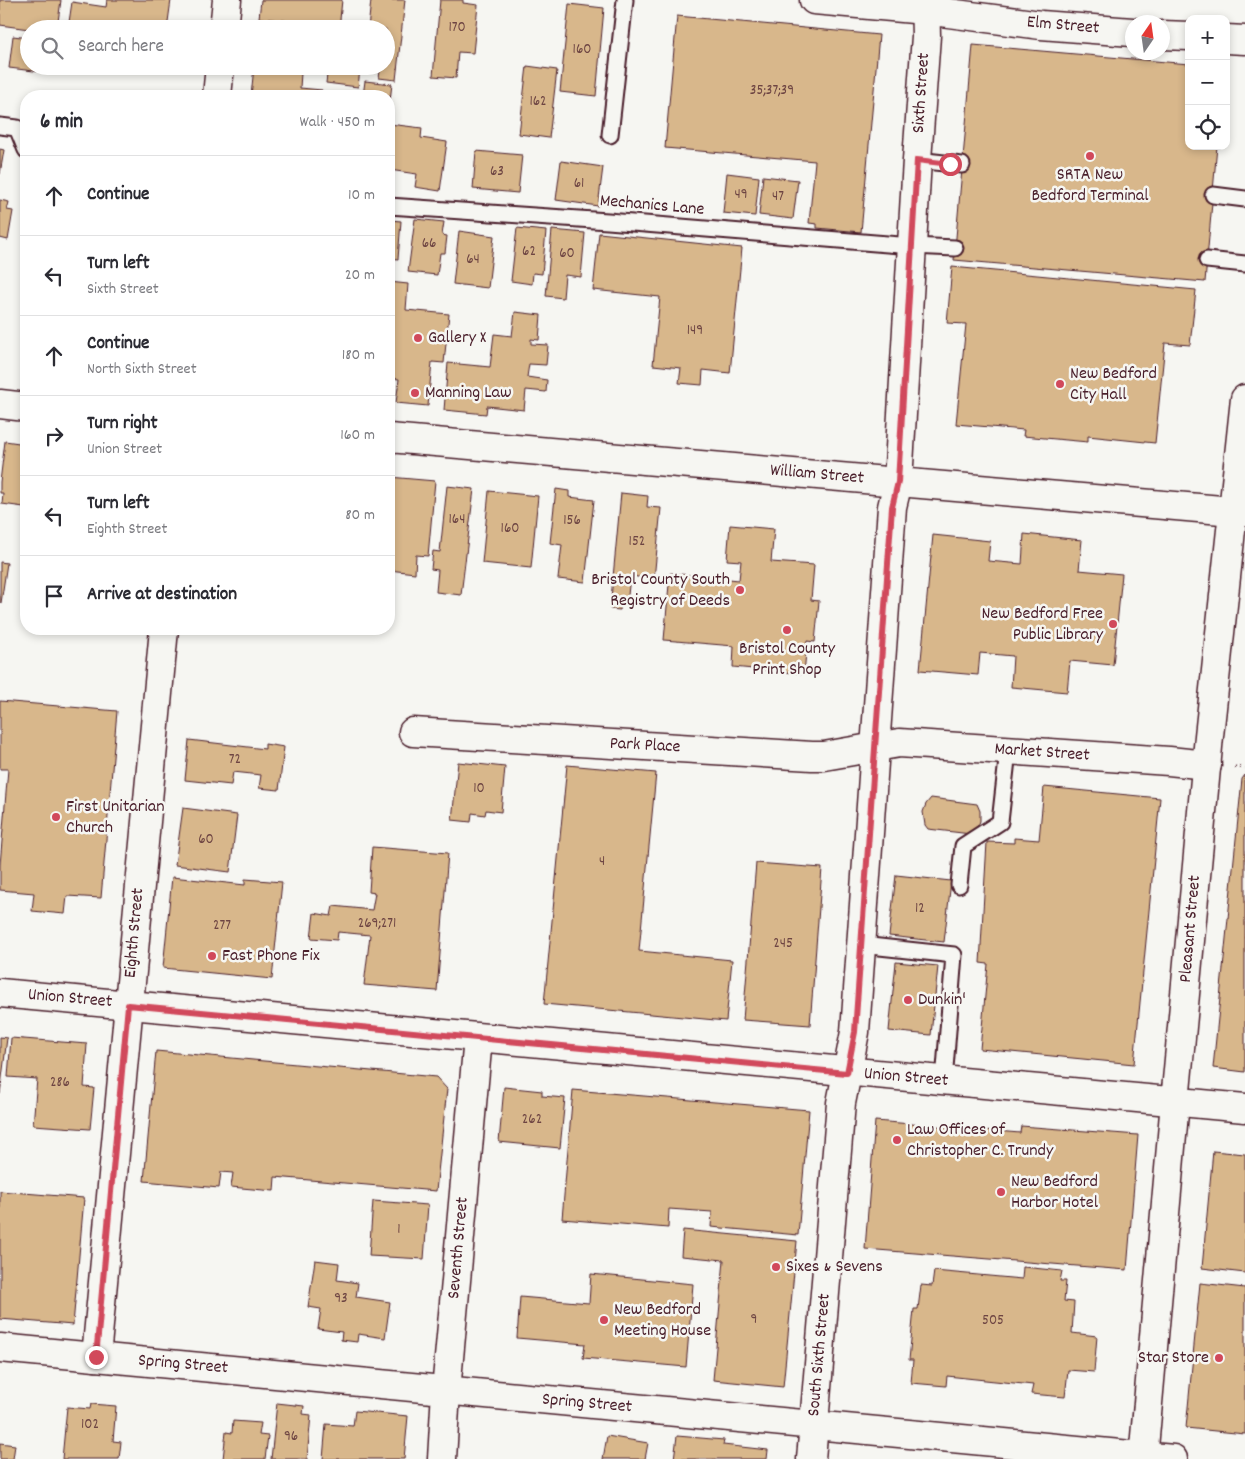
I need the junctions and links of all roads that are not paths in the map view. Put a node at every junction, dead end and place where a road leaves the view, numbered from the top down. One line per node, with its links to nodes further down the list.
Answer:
1 (227, 0): 5 (street)
2 (625, 0): 15 (lane)
3 (814, 0): 4 (street, Elm Street)
4 (925, 5): 6 (street, Elm Street); 16 (street, Sixth Street)
5 (225, 20)
6 (1125, 31)
7 (1170, 35): 8 (street)
8 (1185, 36)
9 (1230, 39): 10 (street)
10 (1245, 40)
11 (219, 75): 12 (street)
12 (218, 90)
13 (0, 126): 14 (lane)
14 (20, 135)
15 (610, 135)
16 (917, 160): 17 (lane); 21 (street, Sixth Street)
17 (962, 165)
18 (1213, 195): 19 (lane)
19 (1245, 199)
20 (395, 206): 21 (lane, Mechanics Lane)
21 (912, 246): 22 (lane, Mechanics Lane); 29 (street, Sixth Street)
22 (955, 248)
23 (1207, 260): 24 (lane)
24 (1245, 264)
25 (1245, 399): 30 (street, Pleasant Street)
26 (0, 404): 27 (street)
27 (20, 406)
28 (395, 439): 29 (street, William Street)
29 (898, 482): 30 (street, William Street); 33 (street, Sixth Street)
30 (1239, 512): 35 (street, Pleasant Street)
31 (163, 635): 39 (street, Eighth Street)
32 (412, 732): 33 (street, Park Place)
33 (876, 746): 34 (street, Market Street); 37 (street, South Sixth Street)
34 (1008, 750): 35 (street, Market Street); 36 (lane)
35 (1207, 765): 43 (street, Pleasant Street)
36 (960, 885)
37 (861, 945): 41 (street, South Sixth Street); 42 (lane)
38 (0, 993): 39 (street, Union Street)
39 (128, 1005): 40 (street, Union Street); 46 (street, Eighth Street)
40 (478, 1038): 41 (street, Union Street); 47 (street, Seventh Street)
41 (847, 1073): 42 (street, Union Street); 48 (street, South Sixth Street)
42 (944, 1081): 43 (street, Union Street)
43 (1175, 1102): 44 (street, Union Street); 49 (street, Pleasant Street)
44 (1245, 1108)
45 (0, 1348): 46 (street, Spring Street)
46 (96, 1357): 47 (street, Spring Street)
47 (446, 1391): 48 (street, Spring Street); 50 (street, Seventh Street)
48 (814, 1426): 49 (street, Spring Street); 51 (street, South Sixth Street)
49 (1143, 1458): 52 (street, Spring Street)
50 (442, 1459)
51 (811, 1459)
52 (1173, 1459)

